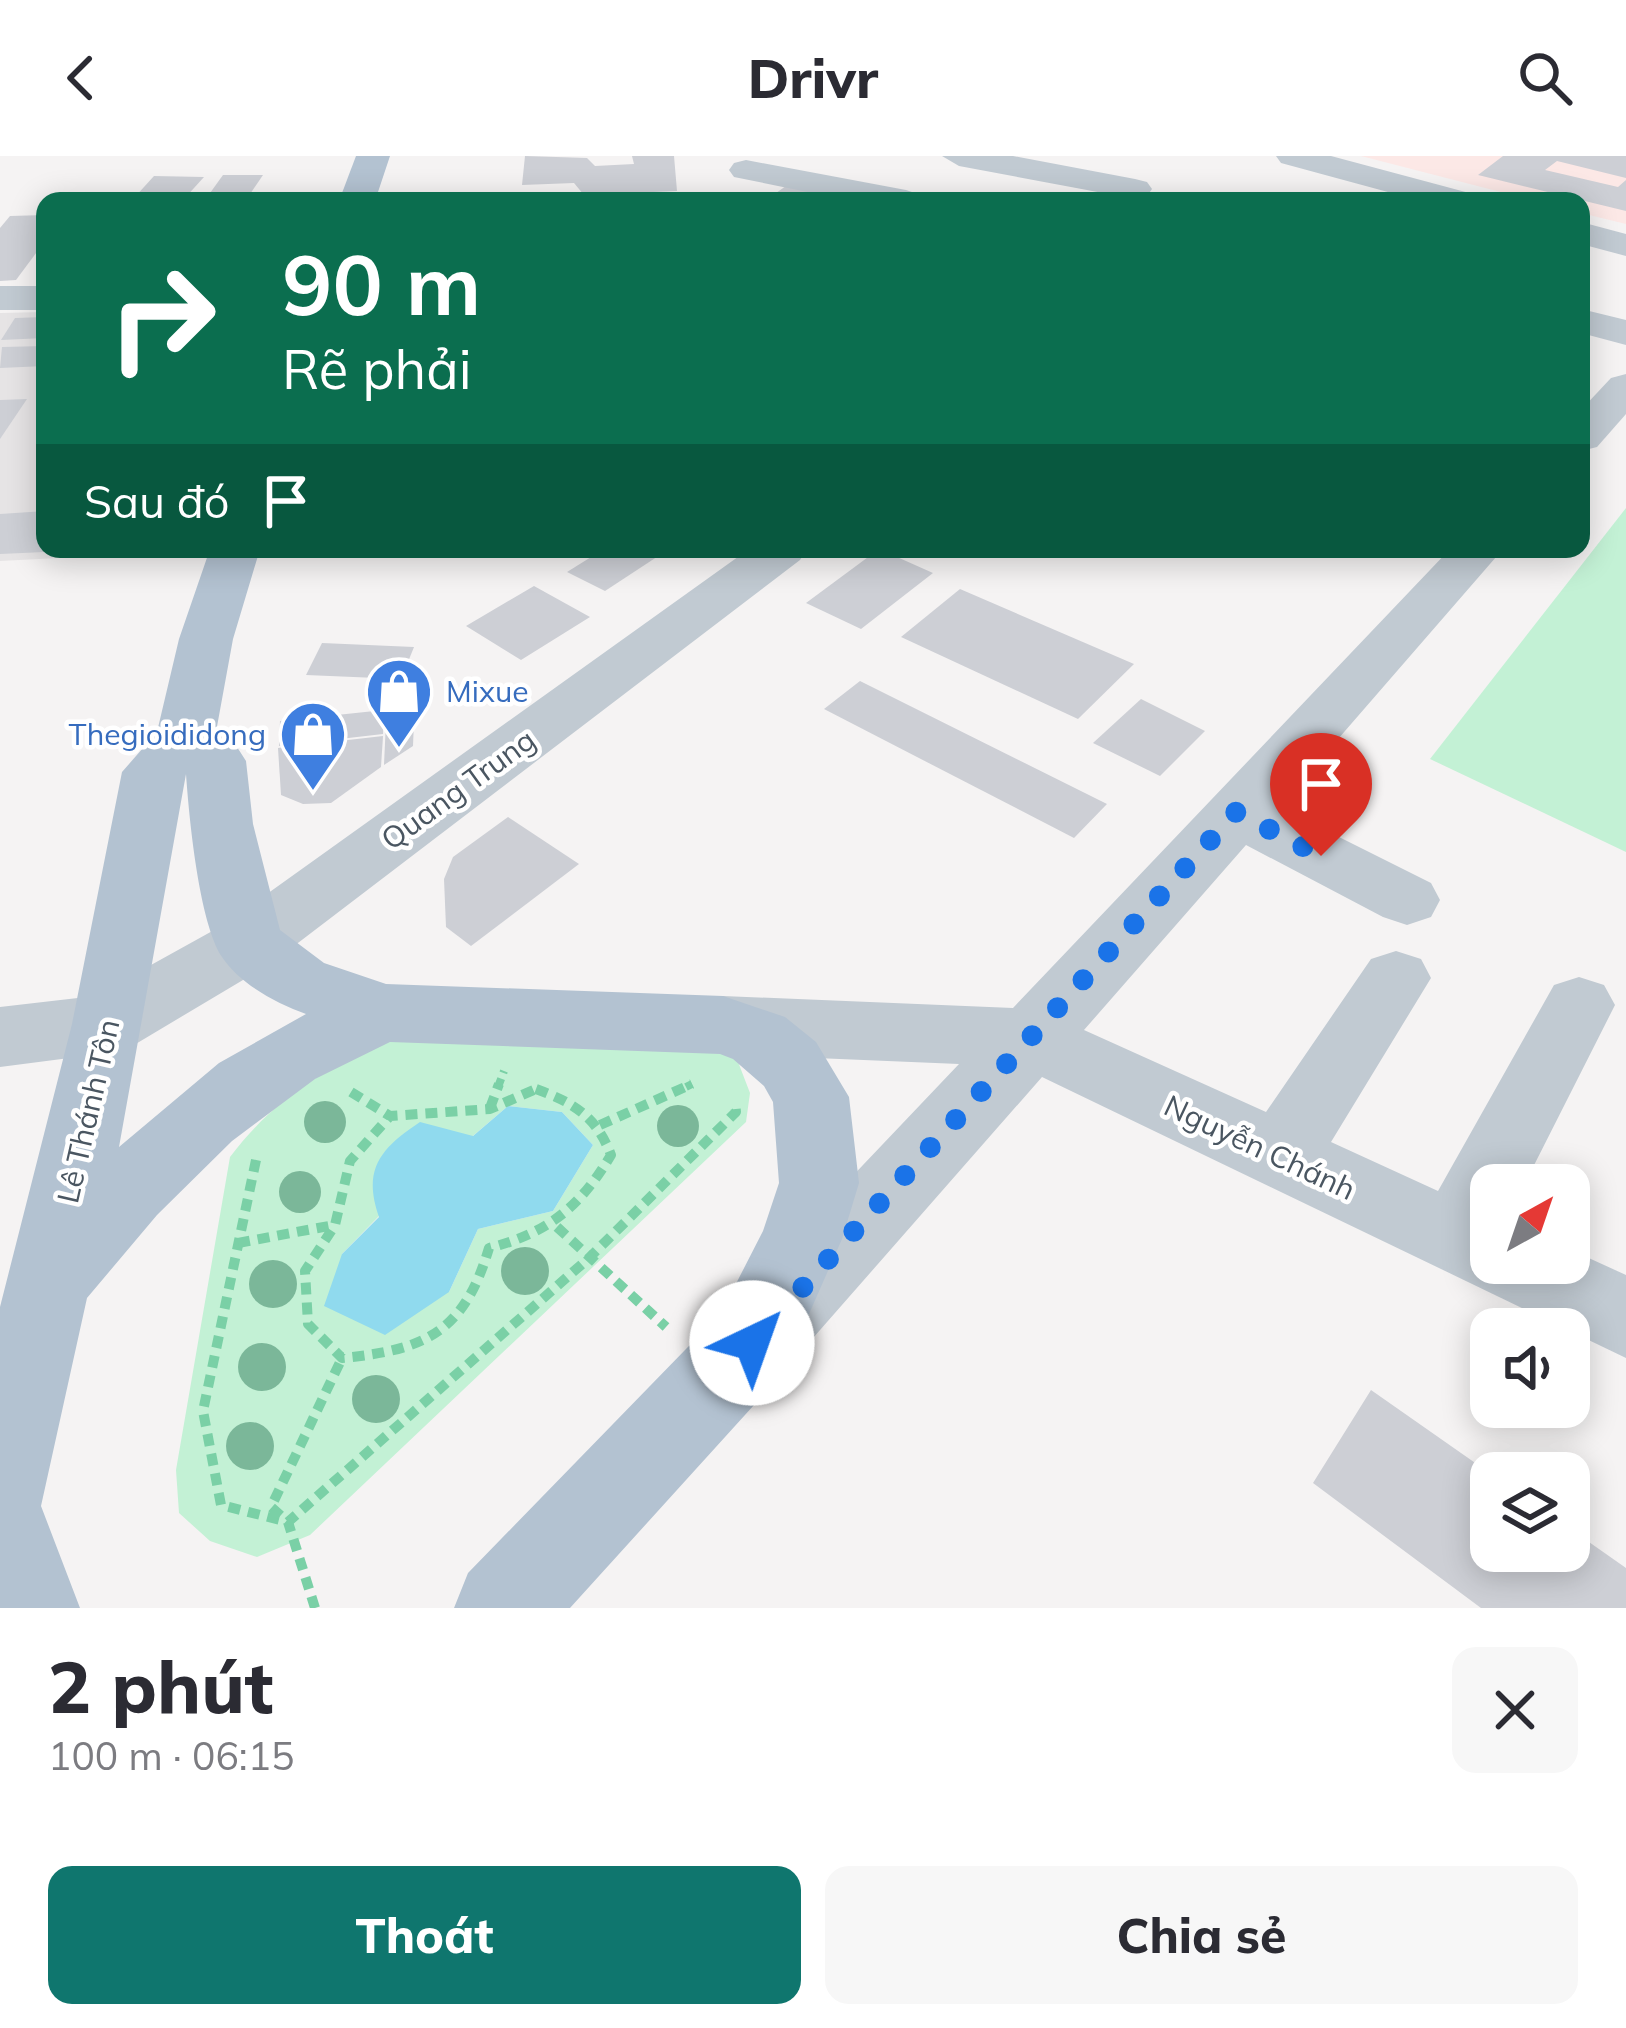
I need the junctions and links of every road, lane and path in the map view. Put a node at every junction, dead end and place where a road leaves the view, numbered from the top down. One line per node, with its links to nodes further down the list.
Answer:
1 (373, 156): 6 (main road)
2 (958, 156): 8 (street)
3 (1165, 156): 9 (street)
4 (1293, 156): 10 (street)
5 (746, 170): 7 (street)
6 (360, 192)
7 (860, 192)
8 (1117, 192)
9 (1133, 192)
10 (1427, 192)
11 (1590, 235): 12 (street)
12 (1626, 245)
13 (0, 298): 14 (street)
14 (36, 298)
15 (1590, 323): 16 (street)
16 (1626, 333)
17 (1626, 387): 18 (street)
18 (1590, 426)
19 (233, 558): 22 (main road, Lê Thánh Tôn)
20 (770, 558): 25 (street, Quang Trung)
21 (1470, 558): 23 (street)
22 (185, 739): 25 (main road); 29 (main road, Lê Thánh Tôn)
23 (1236, 812): 24 (street); 31 (street)
24 (1407, 900)
25 (249, 943): 28 (main road); 29 (street, Quang Trung)
26 (1396, 978): 37 (street)
27 (1579, 1004): 38 (street)
28 (386, 1013): 32 (main road); 44 (main road)
29 (108, 1024): 30 (street); 44 (main road, Lê Thánh Tôn)
30 (0, 1037)
31 (1030, 1038): 32 (street); 37 (street, Nguyễn Chánh); 48 (street)
32 (722, 1064): 35 (path); 43 (path); 48 (main road)
33 (331, 1079): 34 (path)
34 (390, 1116): 35 (path); 39 (path)
35 (600, 1125): 40 (path)
36 (257, 1151): 41 (path)
37 (1280, 1156): 42 (street, Nguyễn Chánh)
38 (1518, 1164)
39 (335, 1225): 41 (path); 47 (path)
40 (556, 1227): 43 (path); 47 (path)
41 (238, 1243): 51 (path)
42 (1470, 1245)
43 (589, 1258): 48 (path); 51 (path)
44 (49, 1282): 49 (main road, Lê Thánh Tôn)
45 (1554, 1284): 46 (street, Nguyễn Chánh)
46 (1626, 1317)
47 (342, 1358): 51 (path)
48 (736, 1359): 54 (main road)
49 (0, 1492)
50 (0, 1522): 52 (main road)
51 (288, 1522): 53 (path)
52 (31, 1608)
53 (315, 1608)
54 (503, 1608)

